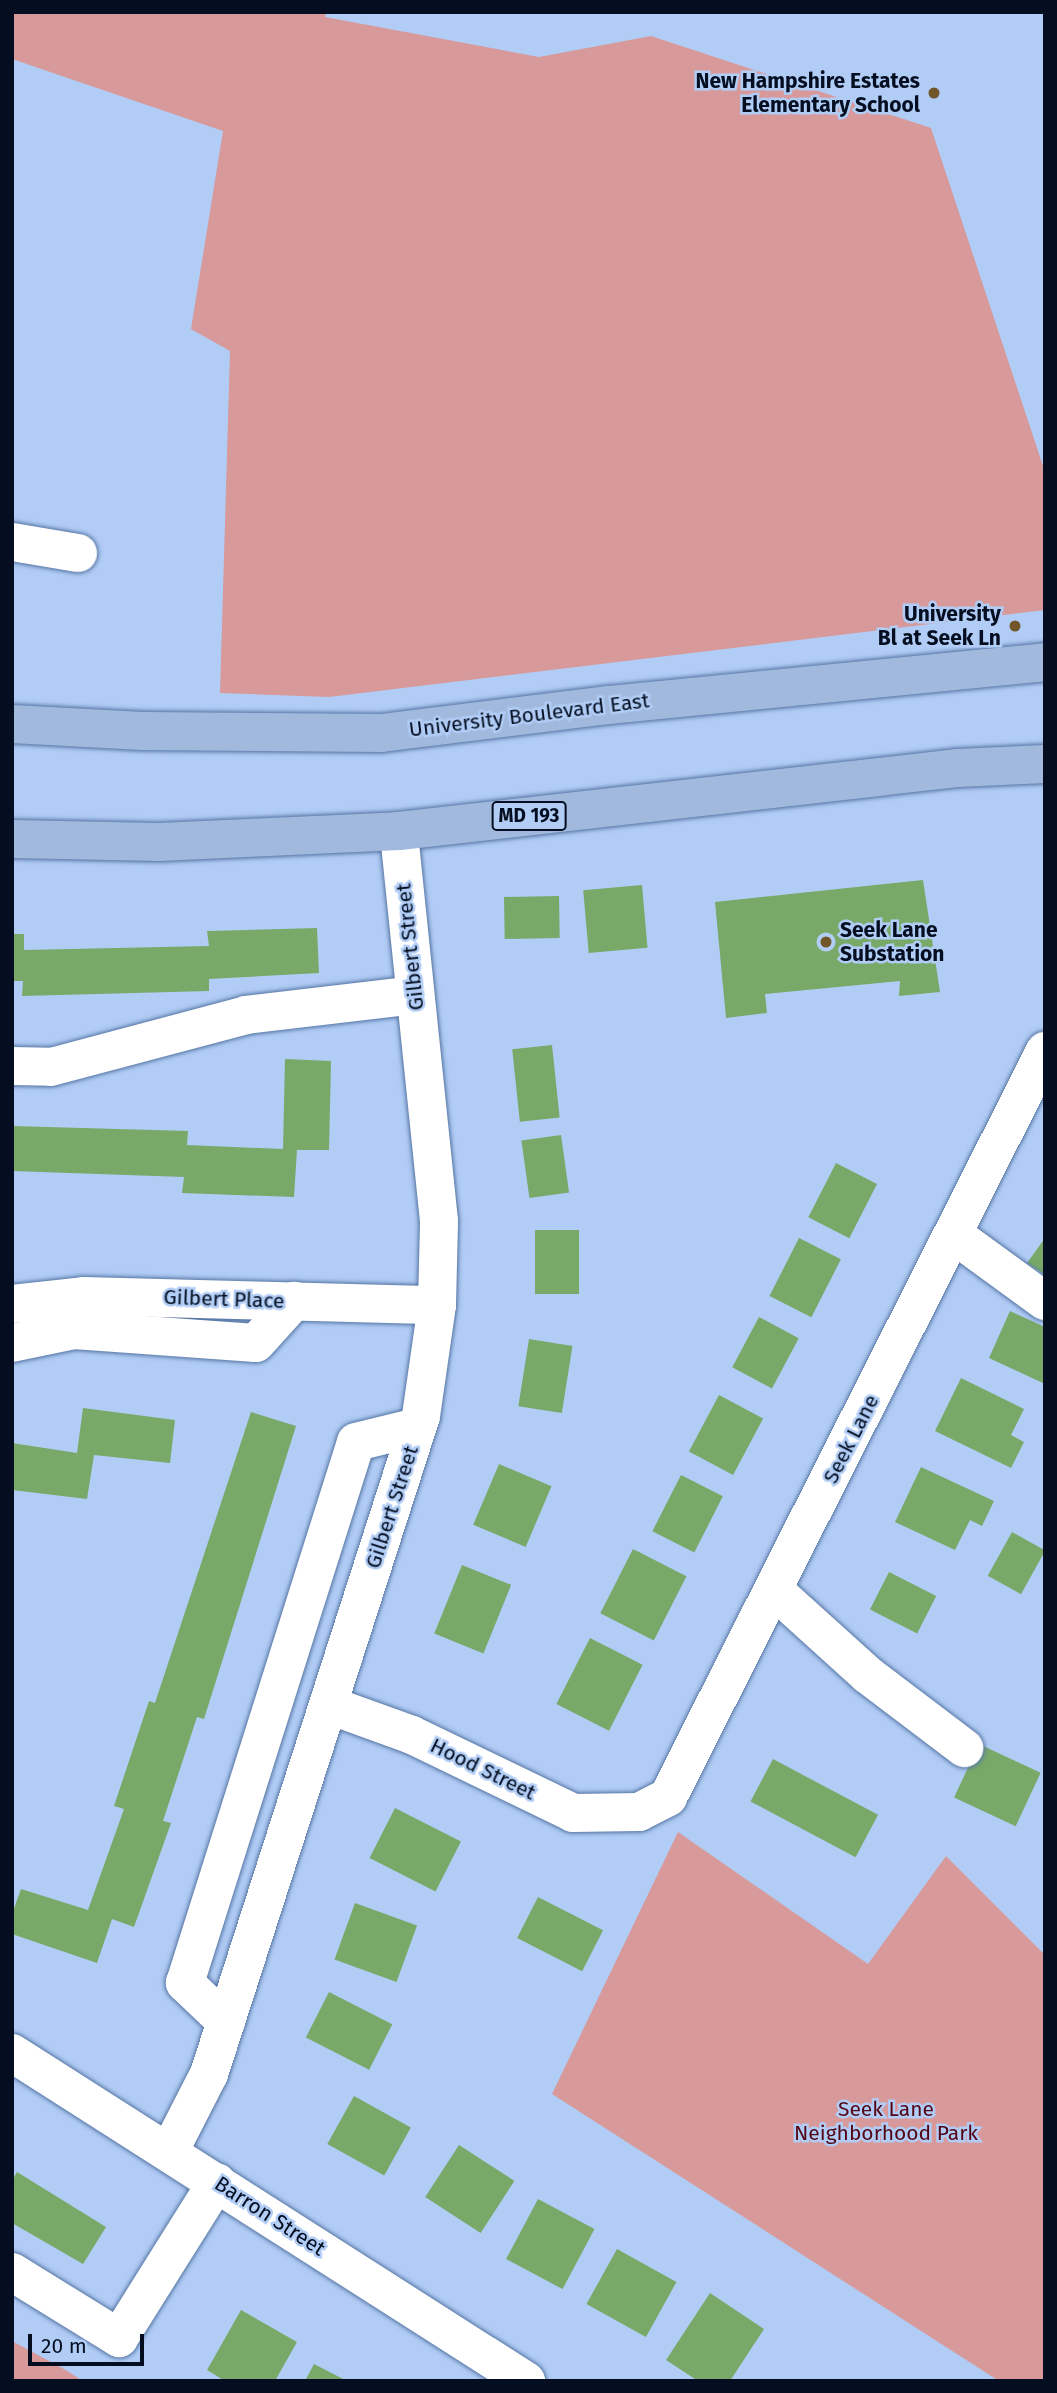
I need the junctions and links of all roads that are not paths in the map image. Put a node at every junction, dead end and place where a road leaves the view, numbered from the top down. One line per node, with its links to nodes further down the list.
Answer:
1 (12, 542): 2 (street)
2 (78, 553)
3 (1045, 662): 4 (main road, University Boulevard East)
4 (12, 724)
5 (1045, 764): 6 (main road, MD 193)
6 (399, 831): 7 (main road, MD 193); 8 (street, Gilbert Street)
7 (12, 839)
8 (415, 995): 10 (street); 14 (street, Gilbert Street)
9 (1045, 1051): 11 (street, Seek Lane)
10 (12, 1066)
11 (953, 1234): 12 (street); 18 (street, Seek Lane)
12 (1045, 1301)
13 (12, 1304): 15 (street, Gilbert Place)
14 (437, 1305): 15 (street, Gilbert Place); 17 (street, Gilbert Street)
15 (73, 1314): 16 (street)
16 (12, 1343)
17 (417, 1427): 19 (street, Gilbert Street); 22 (street)
18 (775, 1591): 20 (street); 21 (street, Seek Lane)
19 (329, 1705): 21 (street, Hood Street); 22 (street, Gilbert Street)
20 (964, 1748)
21 (639, 1812)
22 (226, 2022): 24 (street, Gilbert Street)
23 (12, 2053): 24 (street, Barron Street)
24 (169, 2152): 25 (street, Barron Street)
25 (217, 2182): 26 (street); 27 (street, Barron Street)
26 (12, 2272)
27 (526, 2381)

